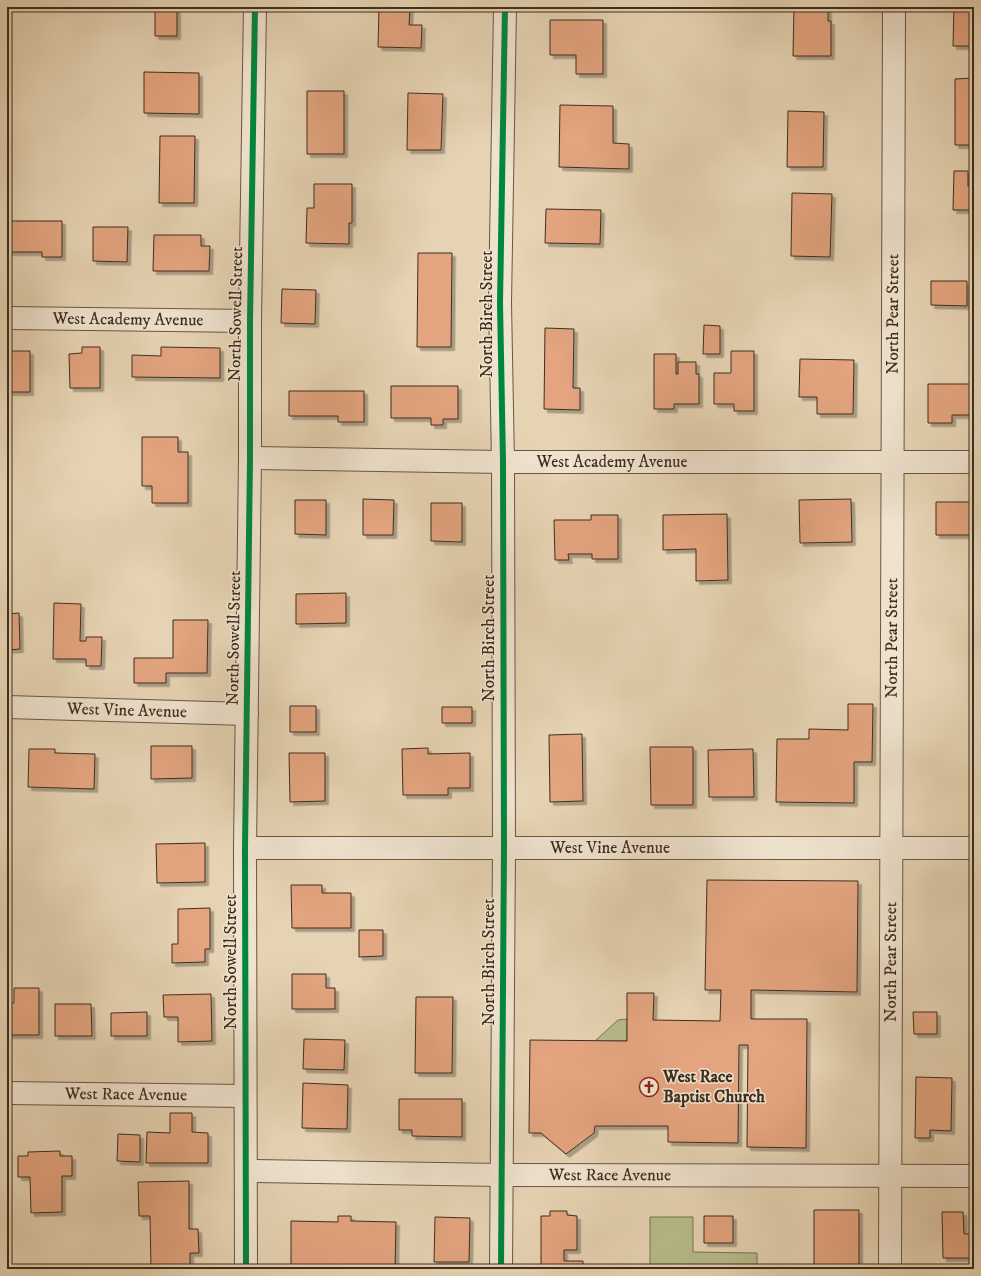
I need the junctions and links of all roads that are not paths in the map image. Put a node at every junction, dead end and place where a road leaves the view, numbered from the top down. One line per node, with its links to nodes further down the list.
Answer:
1 (255, 7): 5 (street, North Sowell Street)
2 (505, 7): 8 (street, North Birch Street)
3 (894, 7): 7 (street, North Pear Street)
4 (7, 318): 5 (street, West Academy Avenue)
5 (250, 321): 6 (street, North Sowell Street)
6 (250, 458): 8 (street, West Academy Avenue); 11 (street, North Sowell Street)
7 (893, 461): 8 (street, West Academy Avenue); 9 (street, West Academy Avenue); 14 (street, North Pear Street)
8 (503, 462): 13 (street, North Birch Street)
9 (974, 462)
10 (7, 707): 11 (street, West Vine Avenue)
11 (247, 714): 12 (street, North Sowell Street)
12 (246, 848): 13 (street, West Vine Avenue); 17 (street, North Sowell Street)
13 (504, 848): 14 (street, West Vine Avenue); 19 (street, North Birch Street)
14 (891, 848): 15 (street, West Vine Avenue); 20 (street, North Pear Street)
15 (974, 848)
16 (7, 1093): 17 (street, West Race Avenue)
17 (245, 1096): 18 (street, North Sowell Street)
18 (246, 1171): 19 (street, West Race Avenue); 22 (street, North Sowell Street)
19 (501, 1175): 20 (street, West Race Avenue); 23 (street, North Birch Street)
20 (890, 1175): 21 (street, West Race Avenue); 24 (street, North Pear Street)
21 (974, 1176)
22 (246, 1269)
23 (501, 1269)
24 (890, 1269)

